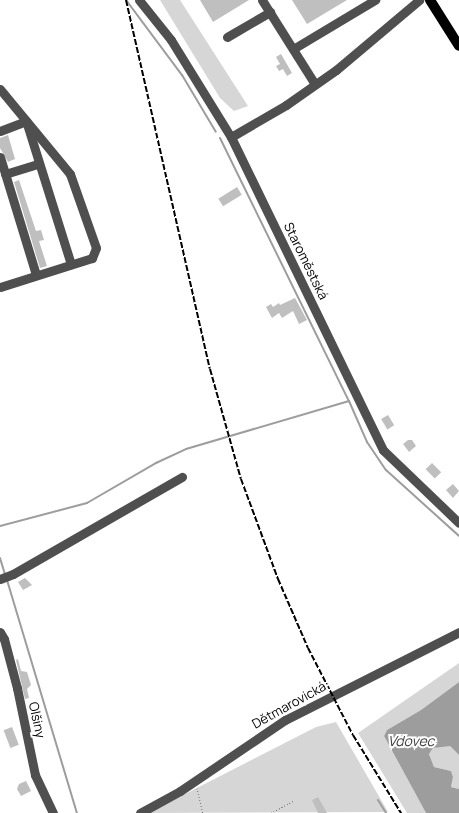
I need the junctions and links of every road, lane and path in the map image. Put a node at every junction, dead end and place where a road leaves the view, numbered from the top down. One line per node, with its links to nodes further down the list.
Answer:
1 (139, 0): 14 (street, Staroměstská)
2 (262, 0): 6 (street)
3 (375, 0): 9 (street)
4 (419, 0): 10 (street)
5 (430, 0): 8 (main road)
6 (270, 12): 7 (street); 9 (street)
7 (227, 38)
8 (459, 46)
9 (293, 49): 10 (street)
10 (315, 84): 14 (street)
11 (0, 89): 12 (street)
12 (26, 121): 13 (street); 16 (street); 18 (street)
13 (0, 131)
14 (231, 137): 22 (street, Staroměstská)
15 (0, 157): 17 (street)
16 (38, 164): 17 (street); 18 (street)
17 (5, 174): 19 (street)
18 (71, 264): 19 (street)
19 (36, 275): 20 (street)
20 (0, 287)
21 (182, 476): 23 (street)
22 (459, 523)
23 (0, 579)
24 (0, 632): 28 (street, Olšiny)
25 (459, 632): 26 (street, Dětmarovická)
26 (195, 780): 29 (street, Dětmarovická); 30 (path)
27 (294, 800): 31 (path)
28 (53, 813)
29 (140, 813)
30 (202, 813)
31 (271, 813)

